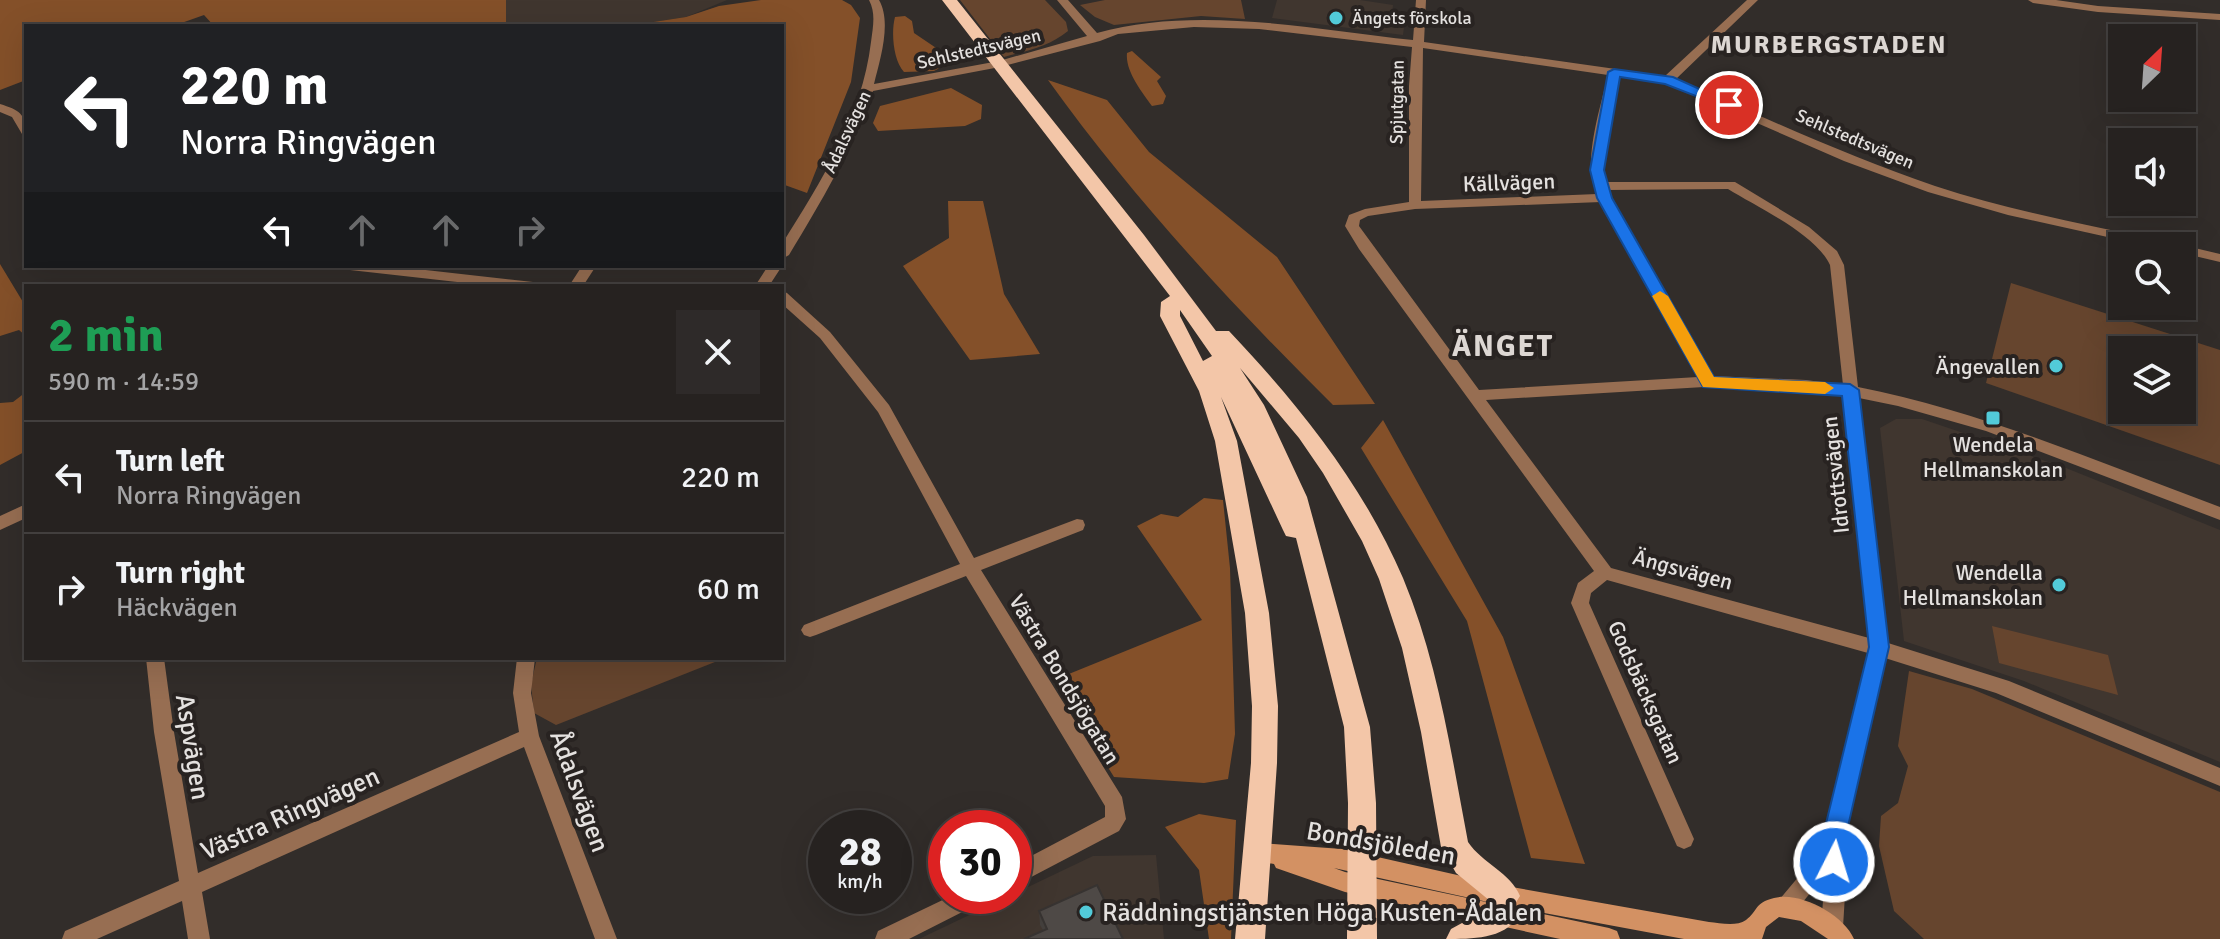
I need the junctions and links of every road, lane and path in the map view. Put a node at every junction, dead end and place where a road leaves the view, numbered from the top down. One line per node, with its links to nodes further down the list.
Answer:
1 (874, 0): 13 (street, Ådalsvägen)
2 (937, 0): 26 (highway)
3 (949, 0): 27 (highway)
4 (1062, 0): 9 (street)
5 (1421, 0): 10 (street, Spjutgatan)
6 (1753, 0): 12 (street)
7 (2033, 0): 8 (street)
8 (2220, 17)
9 (1096, 39): 10 (street, Sehlstedtsvägen); 13 (street, Sehlstedtsvägen)
10 (1417, 44): 11 (street, Sehlstedtsvägen); 17 (street, Spjutgatan)
11 (1614, 72): 12 (street, Sehlstedtsvägen); 16 (street)
12 (1668, 80): 18 (street, Sehlstedtsvägen)
13 (869, 88): 19 (street, Ådalsvägen)
14 (0, 108): 15 (street)
15 (21, 113)
16 (1602, 192): 17 (street, Källvägen); 28 (street); 29 (street, Idrottsvägen)
17 (1415, 205): 30 (street, Ängsvägen)
18 (2108, 233)
19 (784, 252)
20 (2196, 252): 21 (street)
21 (2220, 258)
22 (398, 268): 23 (street); 24 (street)
23 (385, 284)
24 (518, 284)
25 (784, 298): 35 (street, Västra Bondsjögatan)
26 (1171, 302): 37 (highway); 46 (highway)
27 (1194, 317): 37 (highway); 49 (highway)
28 (1709, 383): 29 (street); 30 (street)
29 (1850, 390): 32 (street); 39 (street, Idrottsvägen)
30 (1474, 396): 36 (street, Ängsvägen)
31 (24, 511): 33 (street)
32 (2220, 514)
33 (0, 524)
34 (1077, 525): 35 (street)
35 (970, 567): 38 (street); 47 (street, Västra Bondsjögatan)
36 (1605, 573): 39 (street, Ängsvägen); 44 (street, Godsbäcksgatan)
37 (1322, 588): 59 (highway)
38 (810, 630)
39 (1879, 647): 43 (street, Ängsvägen); 45 (street, Idrottsvägen)
40 (155, 660): 48 (street, Aspvägen)
41 (526, 660): 42 (street, Ådalsvägen)
42 (529, 736): 48 (street, Västra Ringvägen); 56 (street, Ådalsvägen)
43 (2220, 777)
44 (1684, 839)
45 (1832, 844): 50 (street, Idrottsvägen); 52 (street, Idrottsvägen)
46 (1259, 853): 49 (main road, Bondsjöleden); 58 (highway)
47 (1032, 867)
48 (190, 887): 54 (street, Västra Ringvägen); 55 (street, Aspvägen)
49 (1504, 906): 53 (main road, Bondsjöleden); 60 (highway); 61 (main road, Bondsjöleden)
50 (1786, 907): 52 (main road); 53 (main road)
51 (937, 914): 57 (street)
52 (1837, 933)
53 (1752, 934)
54 (73, 939)
55 (199, 939)
56 (606, 939)
57 (886, 939)
58 (1250, 939)
59 (1362, 939)
60 (1461, 939)
61 (1609, 939)

